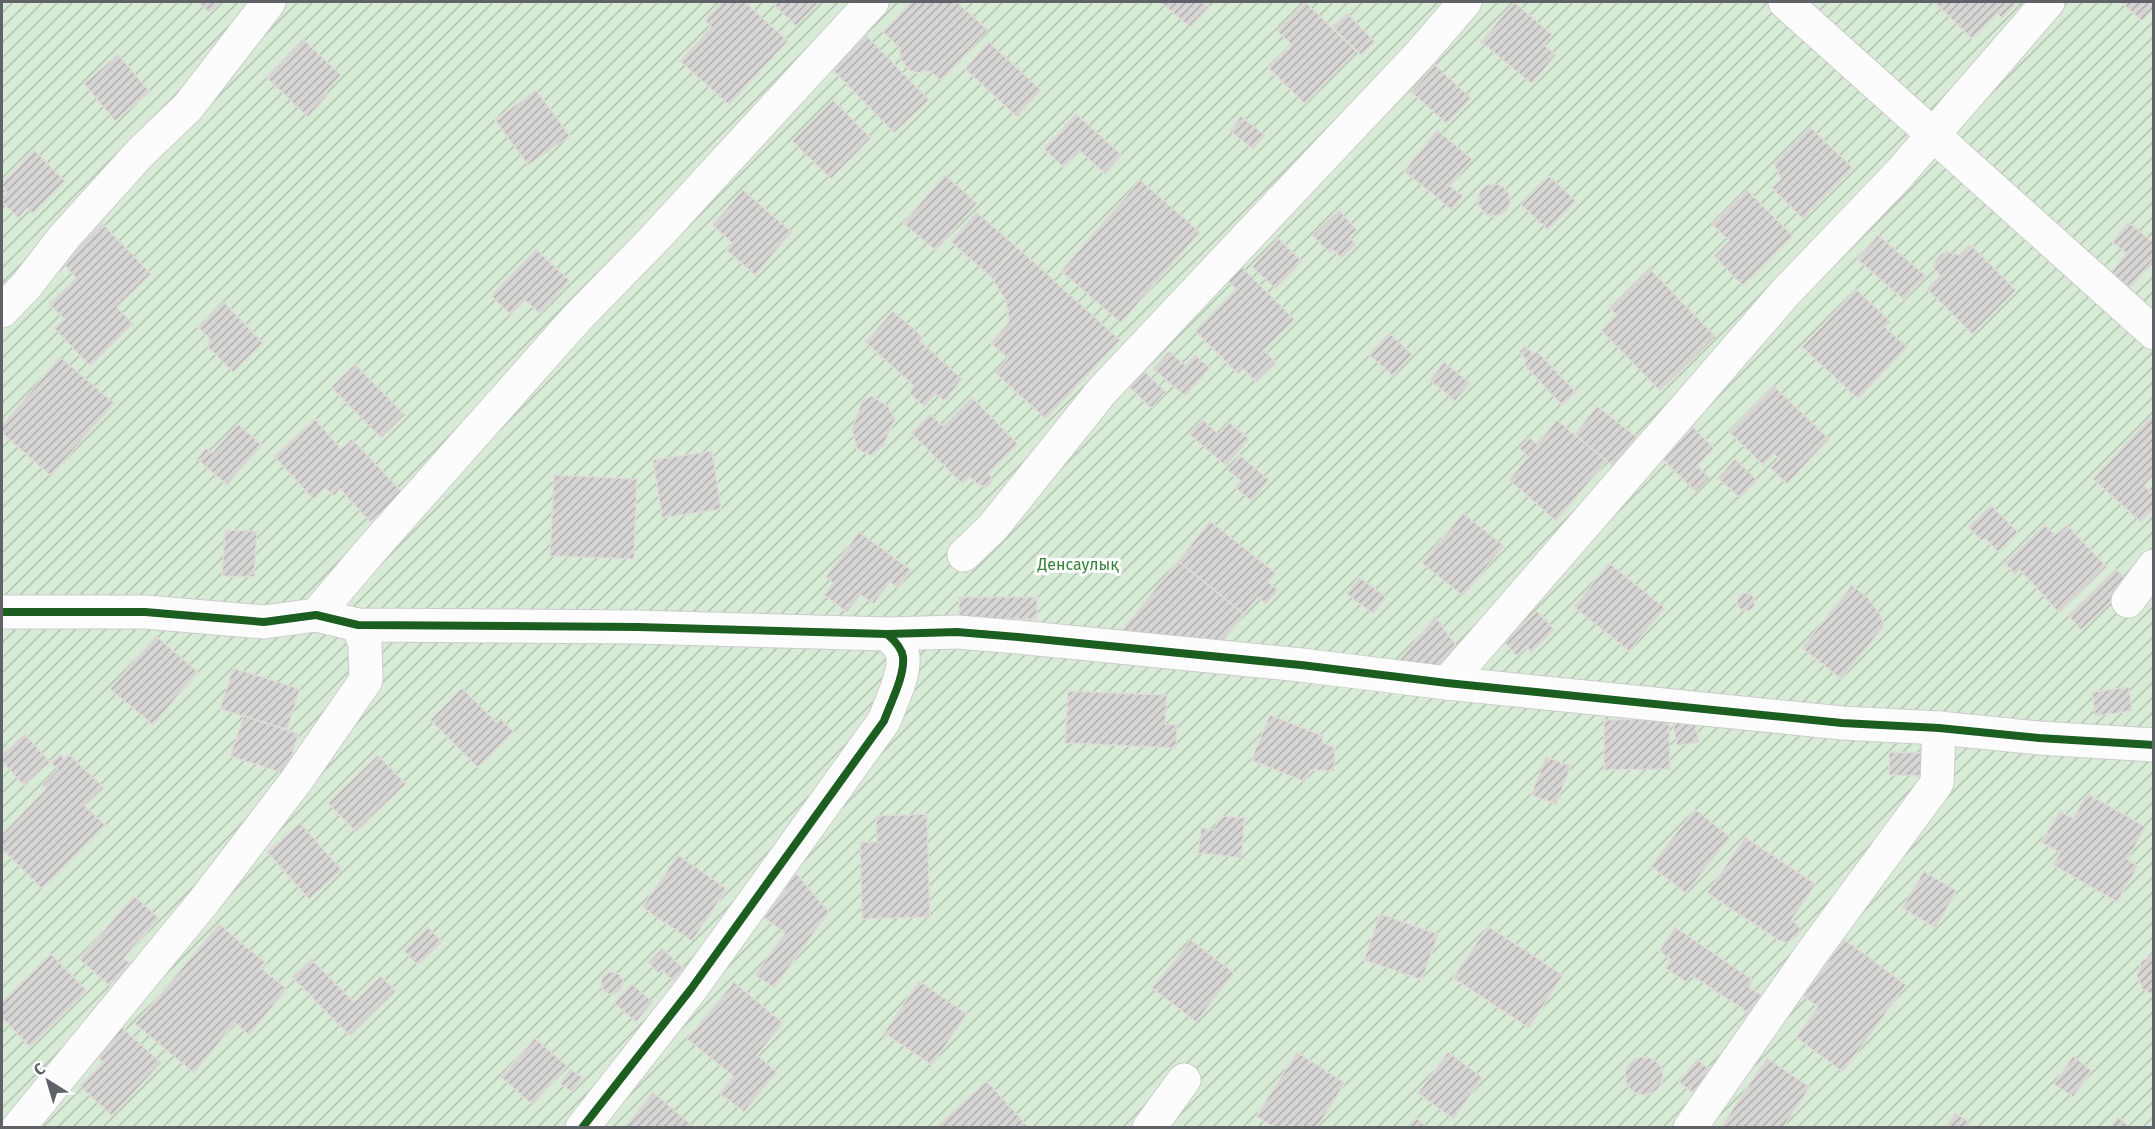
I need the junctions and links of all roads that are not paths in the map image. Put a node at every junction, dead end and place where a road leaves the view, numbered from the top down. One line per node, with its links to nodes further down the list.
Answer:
1 (269, 2): 7 (street)
2 (873, 2): 13 (street)
3 (1465, 2): 9 (street)
4 (1785, 2): 6 (street)
5 (2048, 2): 6 (street)
6 (1931, 134): 8 (street); 16 (street)
7 (2, 311)
8 (2154, 333)
9 (964, 555)
10 (2154, 567): 11 (street)
11 (2128, 601)
12 (2, 612): 13 (street)
13 (316, 615): 14 (street)
14 (358, 626): 15 (street); 20 (street)
15 (887, 634): 16 (street); 21 (street)
16 (1447, 684): 17 (street)
17 (1939, 728): 18 (street); 23 (street)
18 (2154, 745)
19 (1184, 1080): 22 (street)
20 (18, 1128)
21 (582, 1128)
22 (1149, 1128)
23 (1690, 1128)

